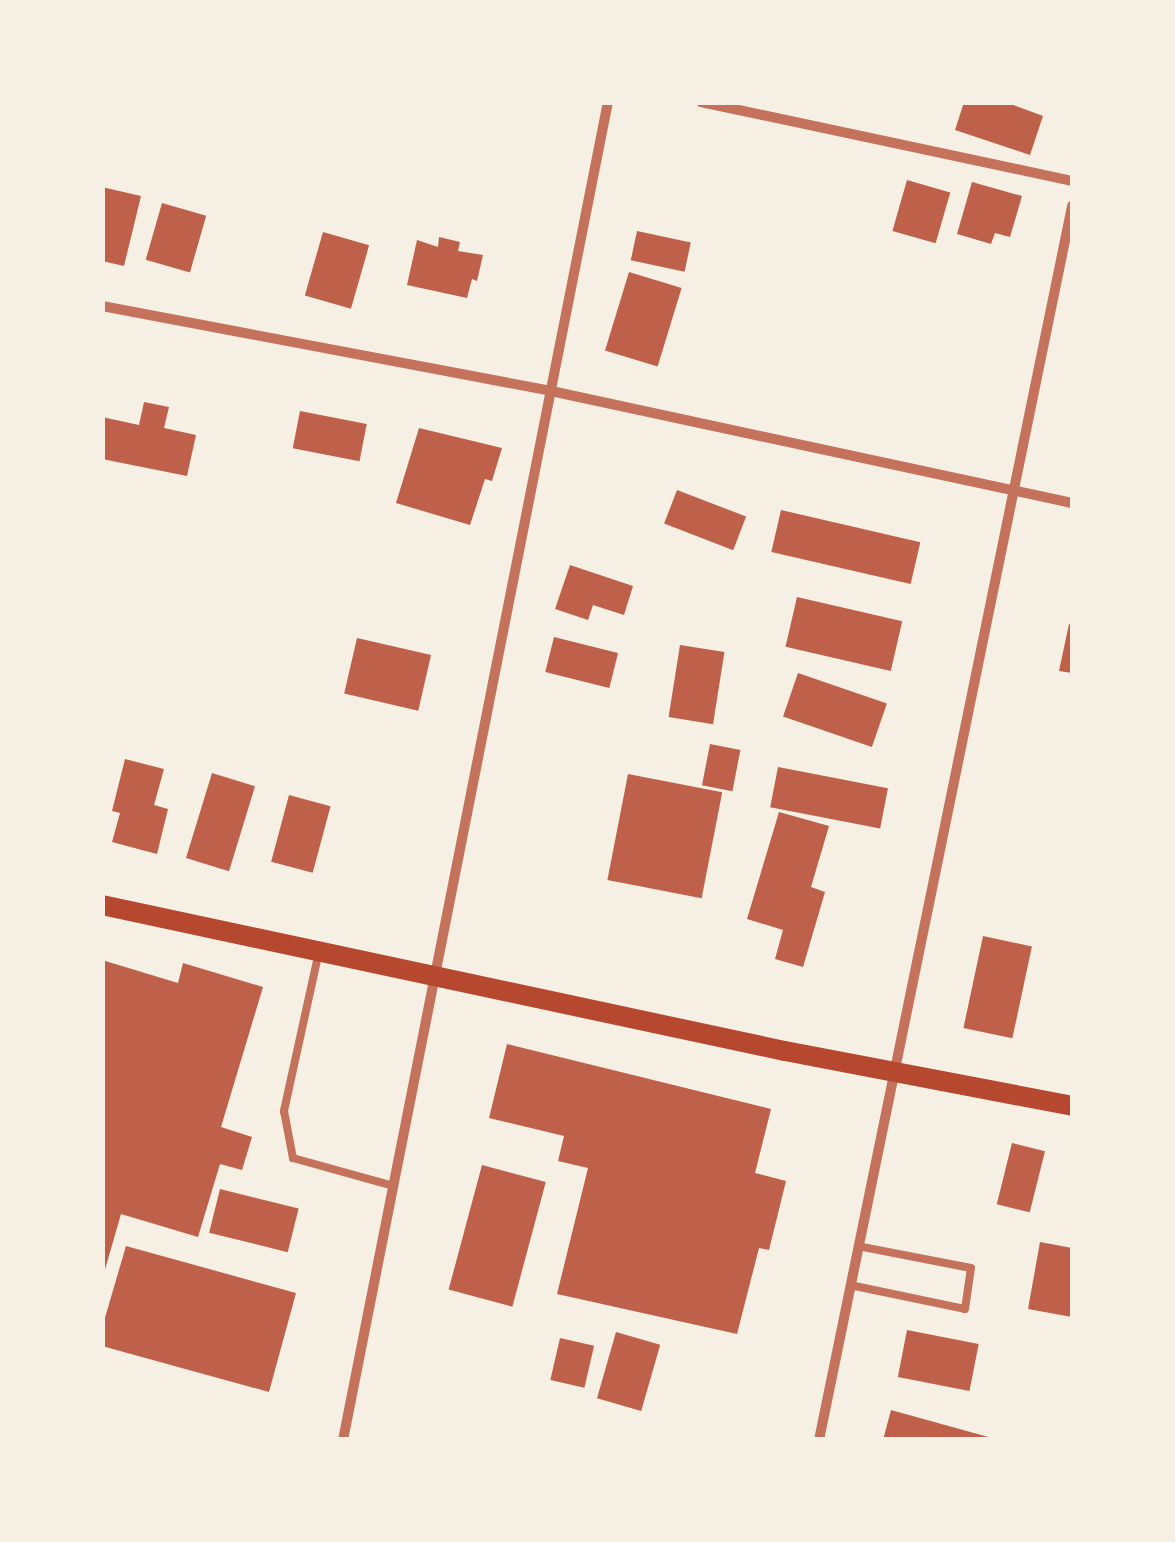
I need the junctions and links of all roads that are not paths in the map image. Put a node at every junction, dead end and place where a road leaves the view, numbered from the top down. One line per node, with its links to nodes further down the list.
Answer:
1 (608, 102): 6 (street)
2 (702, 102): 3 (street)
3 (1072, 182)
4 (1072, 206): 7 (street)
5 (102, 306): 6 (street)
6 (551, 391): 7 (street); 11 (street)
7 (1013, 491): 8 (street); 12 (street)
8 (1072, 503)
9 (102, 906): 10 (main road)
10 (319, 950): 11 (main road); 14 (lane)
11 (435, 974): 12 (main road); 14 (street)
12 (894, 1072): 13 (main road); 15 (street)
13 (1072, 1106)
14 (393, 1186): 17 (street)
15 (858, 1246): 16 (street); 16 (lane)
16 (850, 1286): 18 (street)
17 (343, 1440)
18 (819, 1440)

